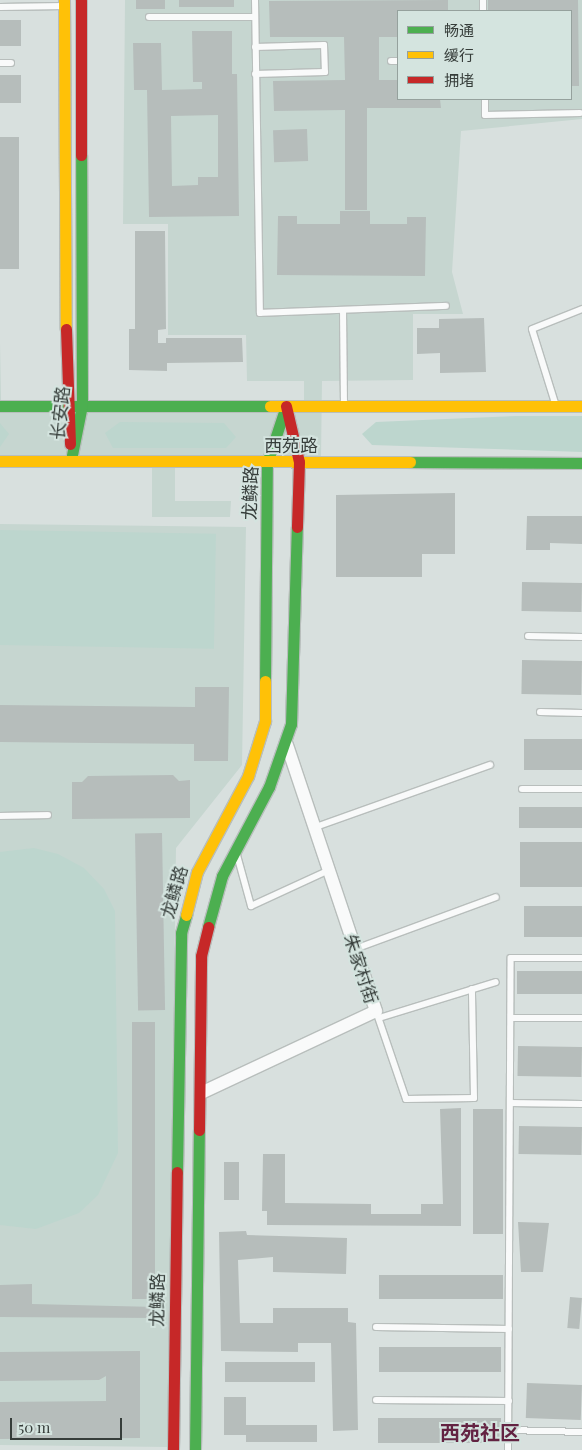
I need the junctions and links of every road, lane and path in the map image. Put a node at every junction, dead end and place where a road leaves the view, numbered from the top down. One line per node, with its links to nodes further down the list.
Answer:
1 (81, 0): 16 (main road, 长安路)
2 (255, 0): 6 (lane)
3 (64, 3): 4 (lane); 18 (main road, 长安路)
4 (0, 7)
5 (149, 17): 6 (lane)
6 (255, 17): 7 (lane)
7 (255, 47): 10 (lane); 10 (lane)
8 (0, 63): 9 (lane)
9 (11, 63)
10 (255, 74): 15 (lane)
11 (485, 100): 12 (lane)
12 (580, 113)
13 (446, 306): 15 (lane)
14 (582, 309): 21 (lane)
15 (343, 310): 20 (lane)
16 (82, 405): 18 (main road); 19 (main road); 23 (main road, 长安路)
17 (0, 406): 18 (main road)
18 (66, 406): 23 (main road, 长安路)
19 (286, 406): 20 (main road); 25 (main road); 26 (main road, 龙鳞路)
20 (344, 406): 21 (main road)
21 (556, 406): 22 (main road)
22 (582, 406)
23 (71, 460): 24 (main road, 西苑路); 26 (main road, 西苑路)
24 (0, 461)
25 (299, 462): 26 (main road, 西苑路); 27 (main road, 西苑路); 32 (main road)
26 (267, 463): 58 (main road, 龙鳞路)
27 (582, 463)
28 (528, 636): 29 (lane)
29 (582, 637)
30 (540, 712): 31 (lane)
31 (582, 713)
32 (287, 745): 38 (street, 朱家村街); 39 (main road)
33 (490, 765): 38 (lane)
34 (522, 789): 35 (lane)
35 (582, 789)
36 (0, 816): 37 (lane)
37 (48, 816)
38 (311, 829): 40 (street, 朱家村街)
39 (236, 849): 40 (lane); 49 (main road)
40 (327, 871): 42 (street, 朱家村街)
41 (496, 897): 42 (lane)
42 (355, 949): 46 (street, 朱家村街)
43 (582, 958): 47 (lane)
44 (496, 982): 45 (lane)
45 (472, 989): 46 (lane); 46 (lane)
46 (377, 1015): 49 (street, 朱家村街)
47 (511, 1018): 48 (lane); 50 (lane)
48 (582, 1018)
49 (200, 1093): 59 (main road)
50 (510, 1104): 51 (lane); 53 (lane)
51 (582, 1104)
52 (376, 1327): 53 (lane)
53 (509, 1329): 55 (lane)
54 (376, 1400): 55 (lane)
55 (509, 1400): 56 (lane)
56 (508, 1430): 57 (lane); 60 (lane)
57 (582, 1432)
58 (173, 1450)
59 (195, 1450)
60 (508, 1450)

